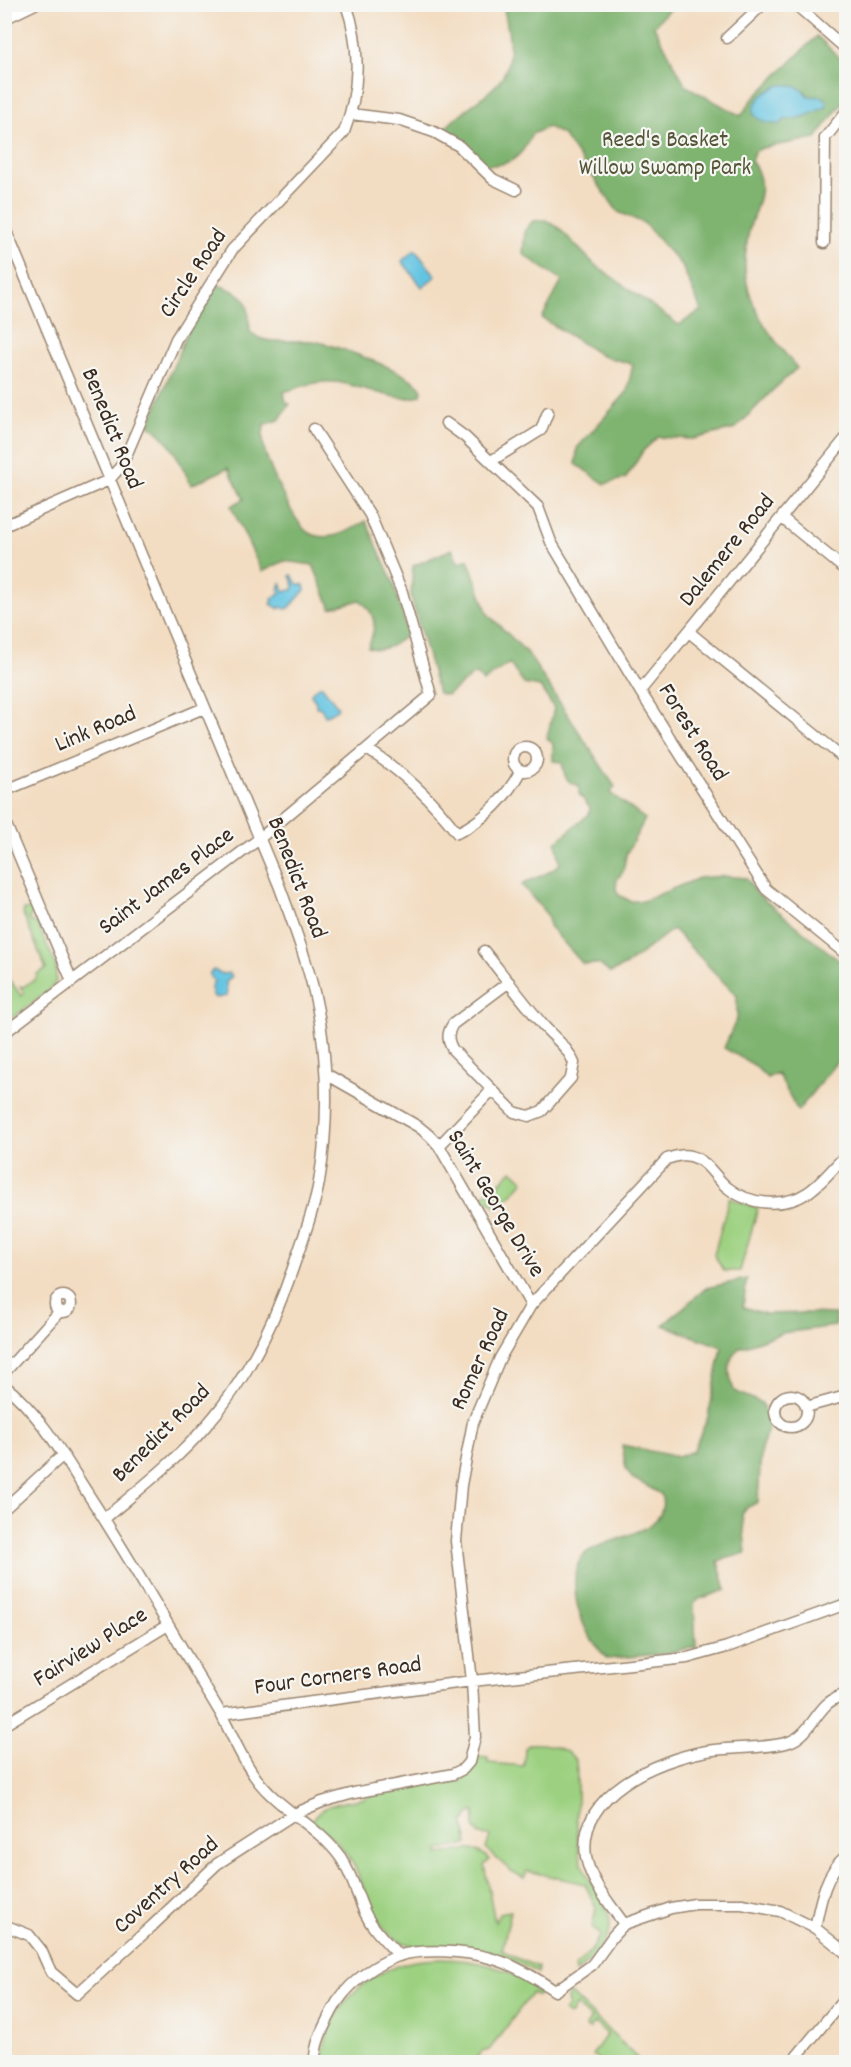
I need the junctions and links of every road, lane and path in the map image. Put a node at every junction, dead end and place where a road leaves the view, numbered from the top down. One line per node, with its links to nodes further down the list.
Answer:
1 (35, 4): 5 (street)
2 (346, 4): 9 (street, Circle Road)
3 (764, 4): 6 (street)
4 (795, 4): 7 (street)
5 (4, 19)
6 (727, 38)
7 (846, 49)
8 (846, 112): 12 (street)
9 (351, 114): 10 (street); 18 (street, Circle Road)
10 (516, 190)
11 (4, 226): 18 (street, Benedict Road)
12 (824, 243)
13 (548, 412): 17 (street)
14 (446, 423): 17 (street)
15 (314, 429): 25 (street, Saint James Place)
16 (846, 438): 19 (street, Dalemere Road)
17 (491, 461): 23 (street, Forest Road)
18 (109, 480): 20 (street); 24 (street, Benedict Road)
19 (782, 518): 21 (street); 22 (street, Dalemere Road)
20 (4, 526)
21 (846, 570)
22 (689, 632): 23 (street, Dalemere Road); 26 (street)
23 (640, 691): 32 (street, Forest Road)
24 (204, 708): 28 (street, Link Road); 30 (street, Benedict Road)
25 (368, 749): 27 (street); 30 (street, Saint James Place)
26 (846, 760)
27 (521, 770)
28 (4, 791)
29 (4, 820): 33 (street)
30 (259, 839): 33 (street, Saint James Place); 36 (street, Benedict Road)
31 (484, 951): 34 (street)
32 (846, 954)
33 (72, 981): 35 (street, Saint James Place)
34 (509, 982): 37 (street); 37 (street)
35 (4, 1033)
36 (326, 1074): 38 (street, Saint George Drive); 48 (street, Benedict Road)
37 (491, 1091): 38 (street)
38 (439, 1146): 40 (street, Saint George Drive)
39 (846, 1155): 40 (street, Romer Road)
40 (531, 1305): 51 (street, Romer Road)
41 (60, 1311): 42 (street)
42 (4, 1373)
43 (4, 1385): 46 (street)
44 (846, 1396): 45 (street)
45 (806, 1407)
46 (63, 1455): 47 (street); 48 (street)
47 (4, 1509)
48 (104, 1519): 50 (street)
49 (846, 1604): 51 (street, Four Corners Road)
50 (168, 1625): 53 (street); 54 (street, Fairview Place)
51 (472, 1681): 53 (street, Four Corners Road); 55 (street, Romer Road)
52 (846, 1693): 58 (street)
53 (221, 1714): 56 (street)
54 (5, 1725)
55 (463, 1769): 56 (street, Coventry Road)
56 (294, 1814): 59 (street, Coventry Road); 62 (street)
57 (846, 1856): 60 (street)
58 (624, 1924): 60 (street); 62 (street)
59 (4, 1925)
60 (815, 1928): 61 (street)
61 (846, 1953)
62 (399, 1956): 64 (street)
63 (846, 1997): 65 (street)
64 (315, 2062)
65 (792, 2062)

